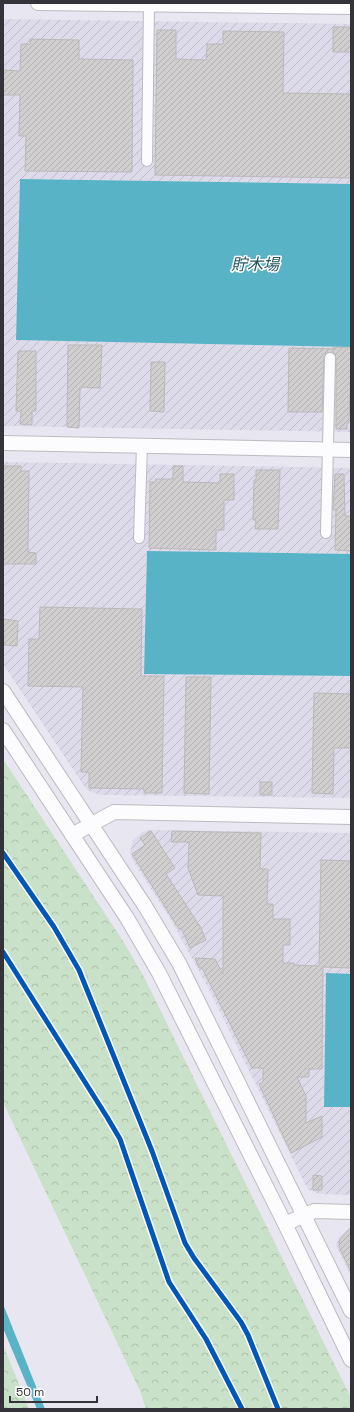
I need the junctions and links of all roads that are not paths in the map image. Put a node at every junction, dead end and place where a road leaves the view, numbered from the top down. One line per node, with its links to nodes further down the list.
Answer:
1 (38, 3): 2 (street)
2 (149, 5): 3 (street); 4 (street)
3 (351, 7)
4 (147, 161)
5 (330, 358): 8 (street)
6 (3, 443): 7 (street)
7 (142, 446): 8 (street); 11 (street)
8 (328, 449): 9 (street); 10 (street)
9 (351, 450)
10 (326, 533)
11 (139, 538)
12 (3, 691): 15 (street)
13 (3, 730): 16 (street)
14 (351, 817): 15 (street)
15 (91, 824): 16 (street); 20 (street)
16 (72, 835): 21 (street)
17 (3, 853): 25 (lane)
18 (3, 952): 24 (lane)
19 (351, 1212): 20 (street)
20 (304, 1215): 21 (street); 22 (street)
21 (285, 1224): 23 (street)
22 (351, 1311)
23 (351, 1360)
24 (242, 1409)
25 (278, 1409)

